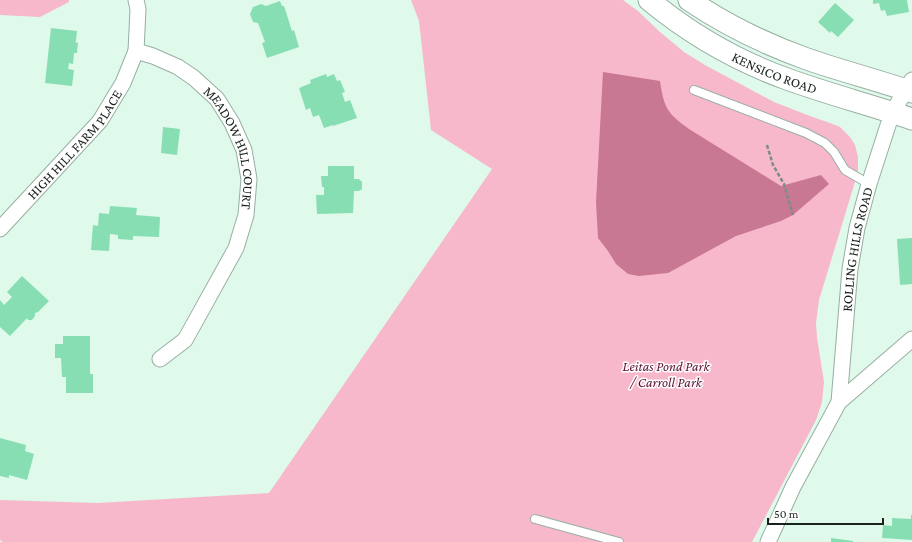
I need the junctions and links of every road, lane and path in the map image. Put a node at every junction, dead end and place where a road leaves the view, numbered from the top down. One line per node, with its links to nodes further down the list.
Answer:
1 (136, 0): 4 (street, HIGH HILL FARM PLACE)
2 (649, 0): 6 (street, KENSICO ROAD)
3 (690, 0): 6 (street, KENSICO ROAD)
4 (136, 51): 11 (street, HIGH HILL FARM PLACE); 13 (street, MEADOW HILL COURT)
5 (694, 90): 9 (lane)
6 (904, 95): 7 (street, KENSICO ROAD); 9 (street, ROLLING HILLS ROAD)
7 (912, 119)
8 (767, 145): 10 (path)
9 (869, 184): 14 (street, ROLLING HILLS ROAD)
10 (793, 215)
11 (0, 229)
12 (912, 339): 14 (street, ROLLING HILLS ROAD)
13 (160, 359)
14 (839, 402): 17 (street, ROLLING HILLS ROAD)
15 (535, 519): 16 (lane)
16 (619, 542)
17 (768, 542)

